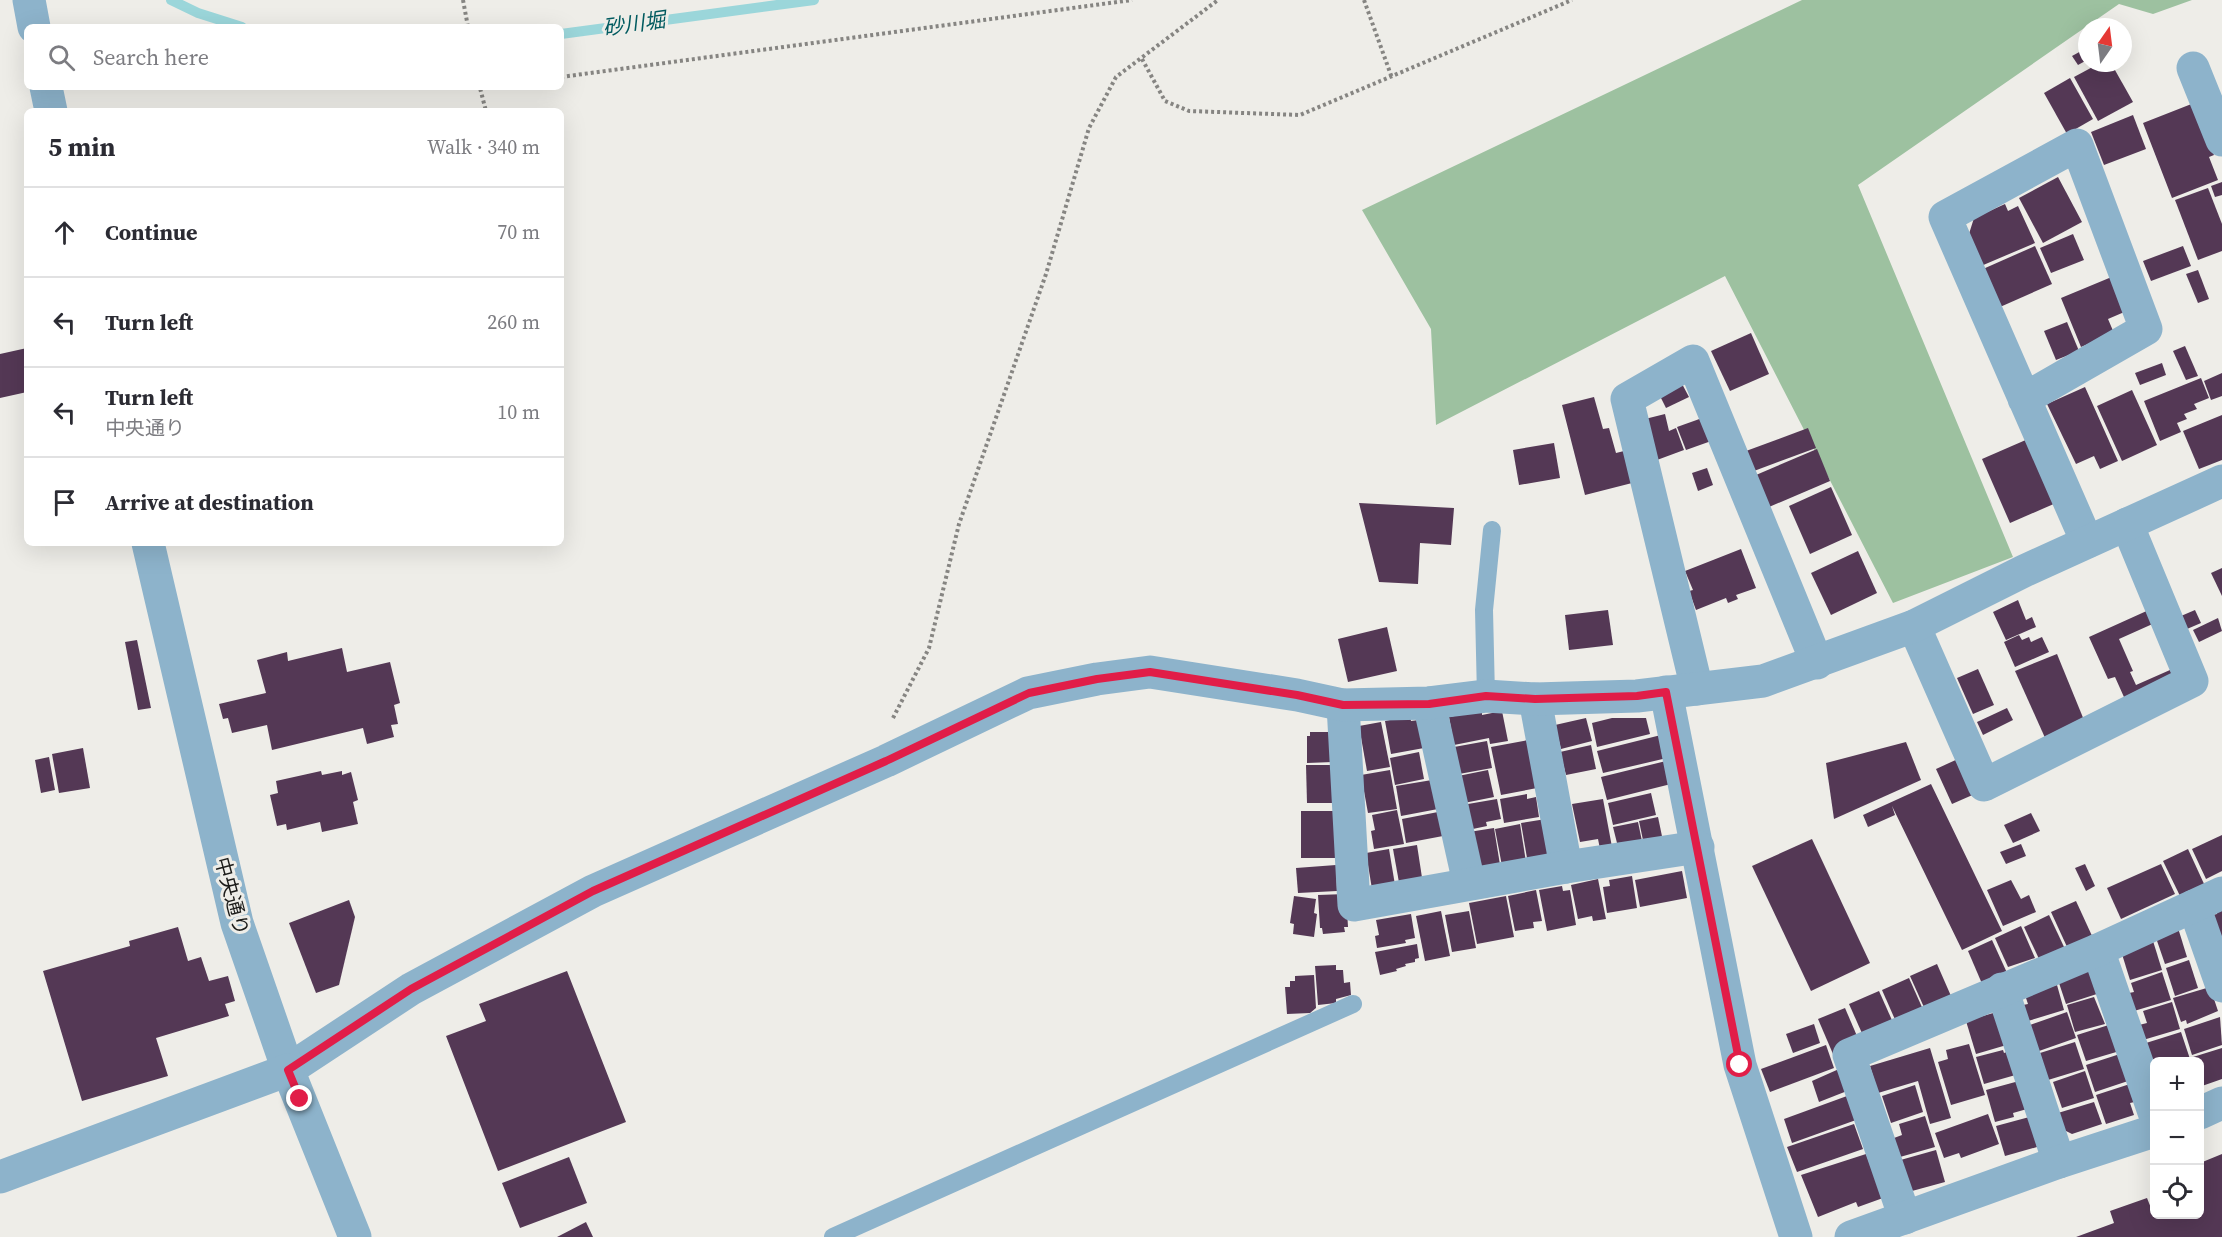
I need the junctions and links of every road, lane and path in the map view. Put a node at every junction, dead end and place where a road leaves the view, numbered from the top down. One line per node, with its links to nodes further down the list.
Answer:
1 (29, 0): 7 (street)
2 (1132, 0): 11 (path)
3 (1218, 0): 9 (path)
4 (1364, 0): 12 (path)
5 (1572, 0): 12 (path)
6 (463, 2): 8 (path)
7 (33, 24)
8 (467, 24)
9 (1142, 59): 12 (path); 31 (path)
10 (2193, 68): 17 (street)
11 (564, 77)
12 (1392, 78)
13 (47, 90): 15 (street)
14 (482, 90): 16 (path)
15 (50, 108)
16 (486, 108)
17 (2222, 140)
18 (2024, 399): 18 (street); 22 (street)
19 (2222, 481): 20 (street)
20 (2127, 524): 22 (street); 24 (street)
21 (1492, 530): 27 (lane)
22 (2087, 542): 24 (street)
23 (149, 546): 40 (street, 中央通り)
24 (1914, 626): 25 (street)
25 (1817, 663): 26 (street); 26 (street)
26 (1682, 690): 28 (street); 32 (street)
27 (1486, 696): 28 (street); 29 (street)
28 (1535, 699): 33 (street)
29 (1429, 704): 30 (street); 34 (street)
30 (1343, 705): 31 (street); 34 (street)
31 (886, 761): 40 (street)
32 (1698, 847): 33 (street); 50 (street)
33 (1566, 867): 34 (street)
34 (1469, 883)
35 (2208, 899): 36 (street); 37 (street)
36 (2098, 950): 38 (street); 42 (street)
37 (2222, 986)
38 (2002, 988): 45 (street); 47 (street)
39 (1353, 1004): 49 (lane)
40 (288, 1070): 46 (street); 48 (street, 中央通り)
41 (2222, 1103): 43 (street)
42 (2154, 1111)
43 (2204, 1111)
44 (2150, 1132): 45 (street)
45 (2059, 1162): 47 (street)
46 (0, 1177)
47 (1905, 1218): 51 (street)
48 (355, 1237)
49 (833, 1237)
50 (1796, 1237)
51 (1851, 1237)

